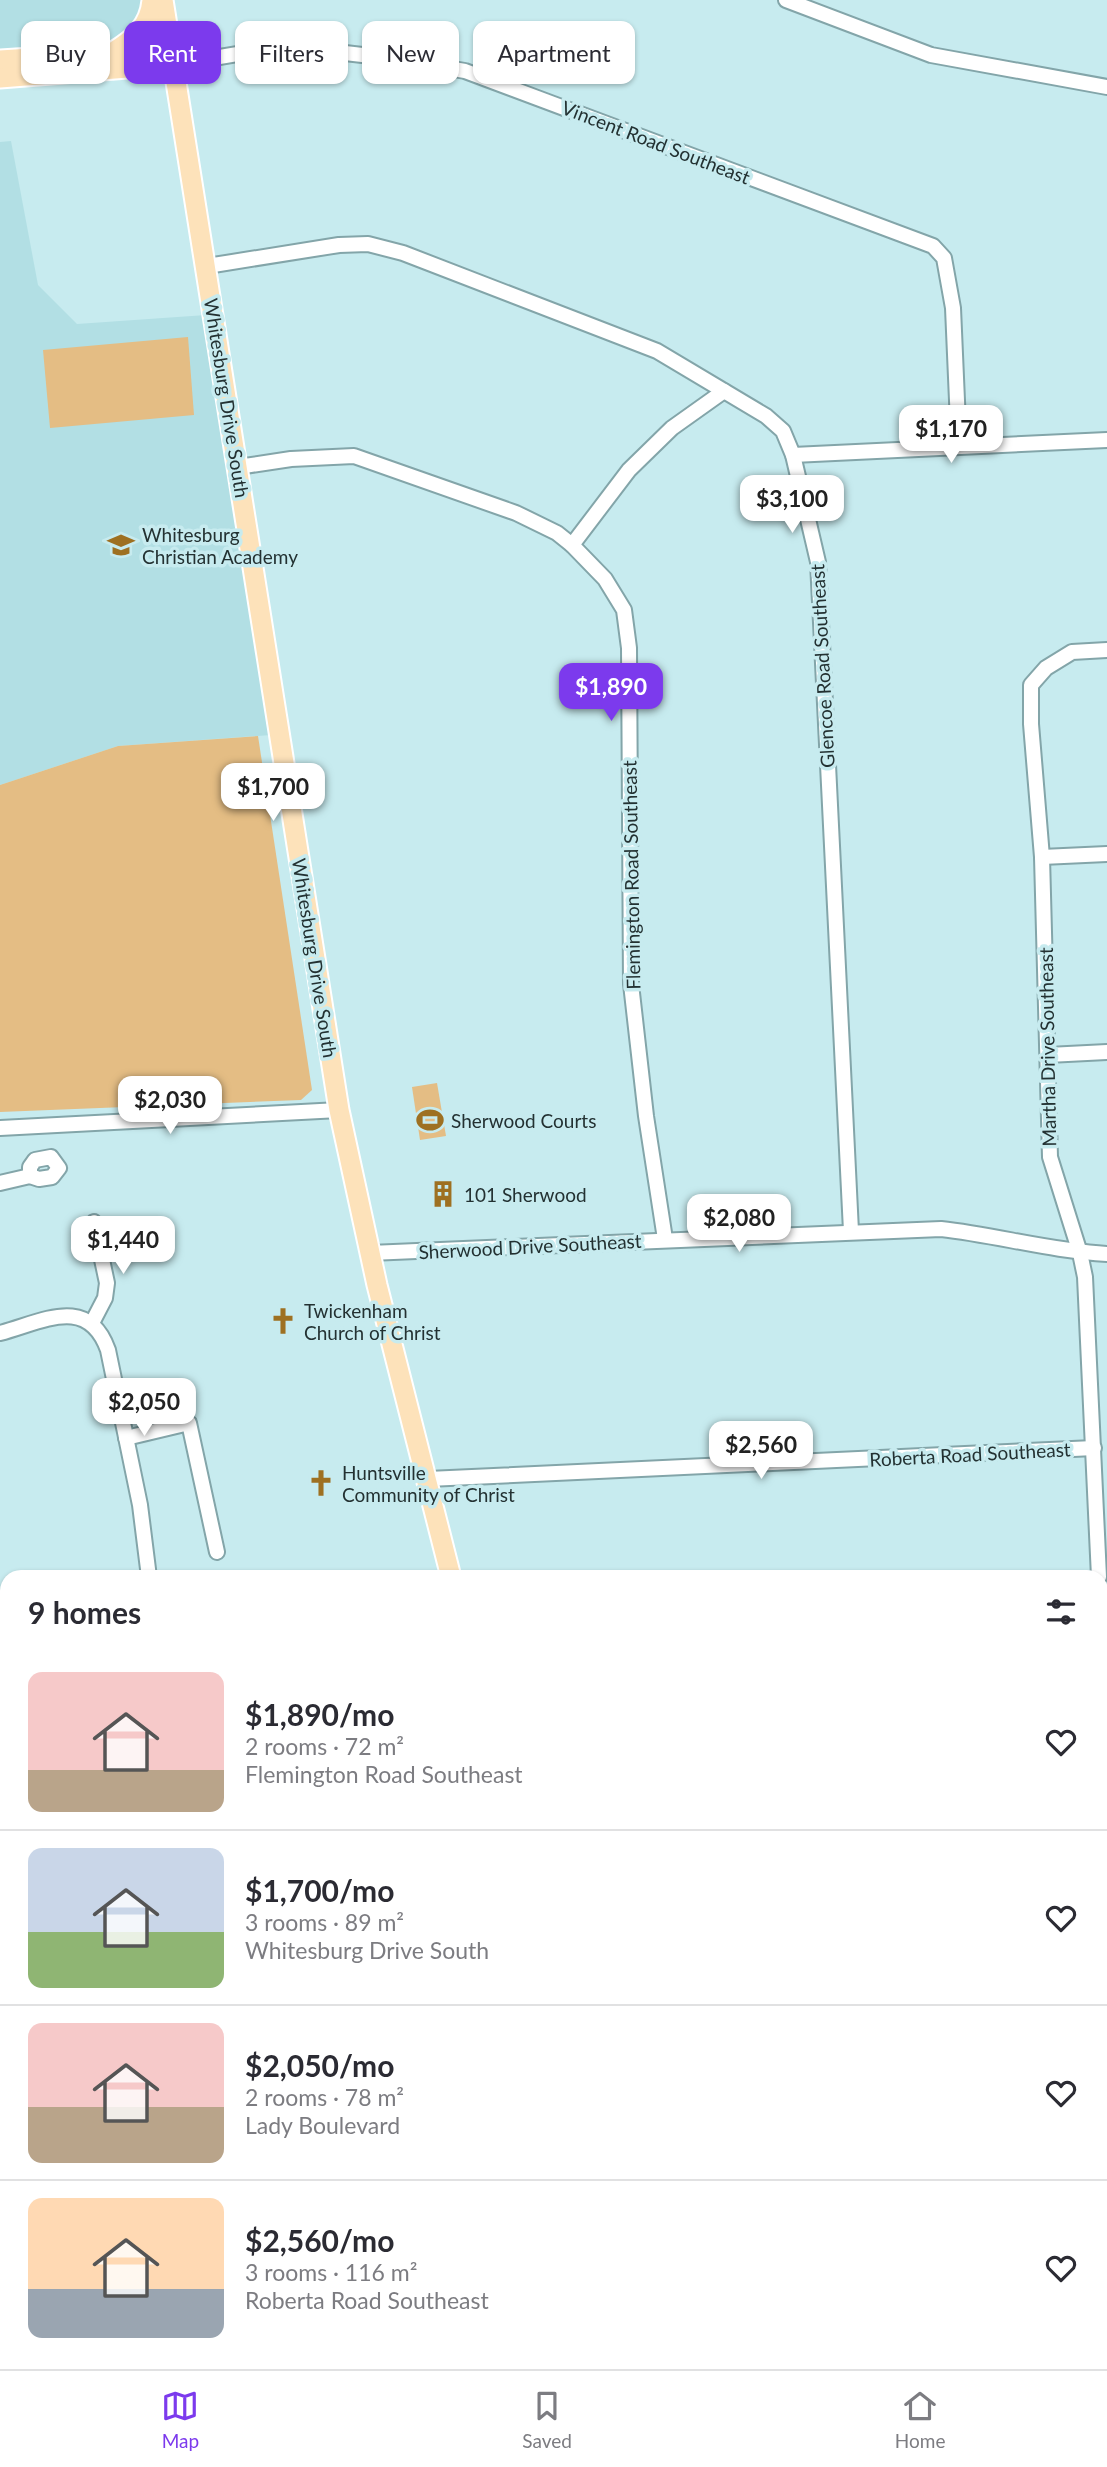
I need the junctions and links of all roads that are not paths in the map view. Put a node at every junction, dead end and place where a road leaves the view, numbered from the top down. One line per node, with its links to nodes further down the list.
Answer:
1 (152, 0): 6 (main road)
2 (163, 0): 4 (main road, Whitesburg Drive South)
3 (786, 0): 12 (street)
4 (166, 21)
5 (124, 51): 6 (main road)
6 (113, 52): 8 (main road)
7 (221, 57): 16 (street, Vincent Road Southeast)
8 (0, 60)
9 (124, 68): 10 (main road)
10 (0, 78)
11 (176, 84): 13 (main road, Whitesburg Drive South)
12 (1107, 87)
13 (207, 266): 14 (street, Glencoe Road Southeast); 18 (main road, Whitesburg Drive South)
14 (724, 391): 17 (street, Glencoe Road Southeast); 19 (street)
15 (1107, 440): 16 (street)
16 (959, 447): 17 (street)
17 (793, 455): 30 (street, Glencoe Road Southeast)
18 (238, 467): 19 (street, Flemington Road Southeast); 25 (main road, Whitesburg Drive South)
19 (572, 545): 31 (street, Flemington Road Southeast)
20 (1107, 650): 22 (street, Martha Drive Southeast)
21 (1107, 854): 22 (street)
22 (1042, 857): 24 (street, Martha Drive Southeast)
23 (1107, 1052): 24 (street)
24 (1048, 1055): 33 (street, Martha Drive Southeast)
25 (339, 1111): 26 (street); 32 (main road, Whitesburg Drive South)
26 (0, 1128)
27 (30, 1175): 28 (street)
28 (0, 1183)
29 (93, 1222): 35 (street)
30 (851, 1231): 31 (street, Sherwood Drive Southeast); 33 (street, Sherwood Drive Southeast)
31 (665, 1239): 32 (street, Sherwood Drive Southeast)
32 (370, 1253): 39 (main road, Whitesburg Drive South)
33 (1080, 1253): 34 (street, Sherwood Drive Southeast); 38 (street, Martha Drive Southeast)
34 (1107, 1254)
35 (92, 1323): 36 (street); 37 (street)
36 (0, 1333)
37 (126, 1438): 40 (street); 41 (street)
38 (1094, 1448): 39 (street, Roberta Road Southeast); 43 (street, Martha Drive Southeast)
39 (428, 1479): 42 (main road, Whitesburg Drive South)
40 (217, 1552)
41 (146, 1570)
42 (449, 1570)
43 (1099, 1570)

